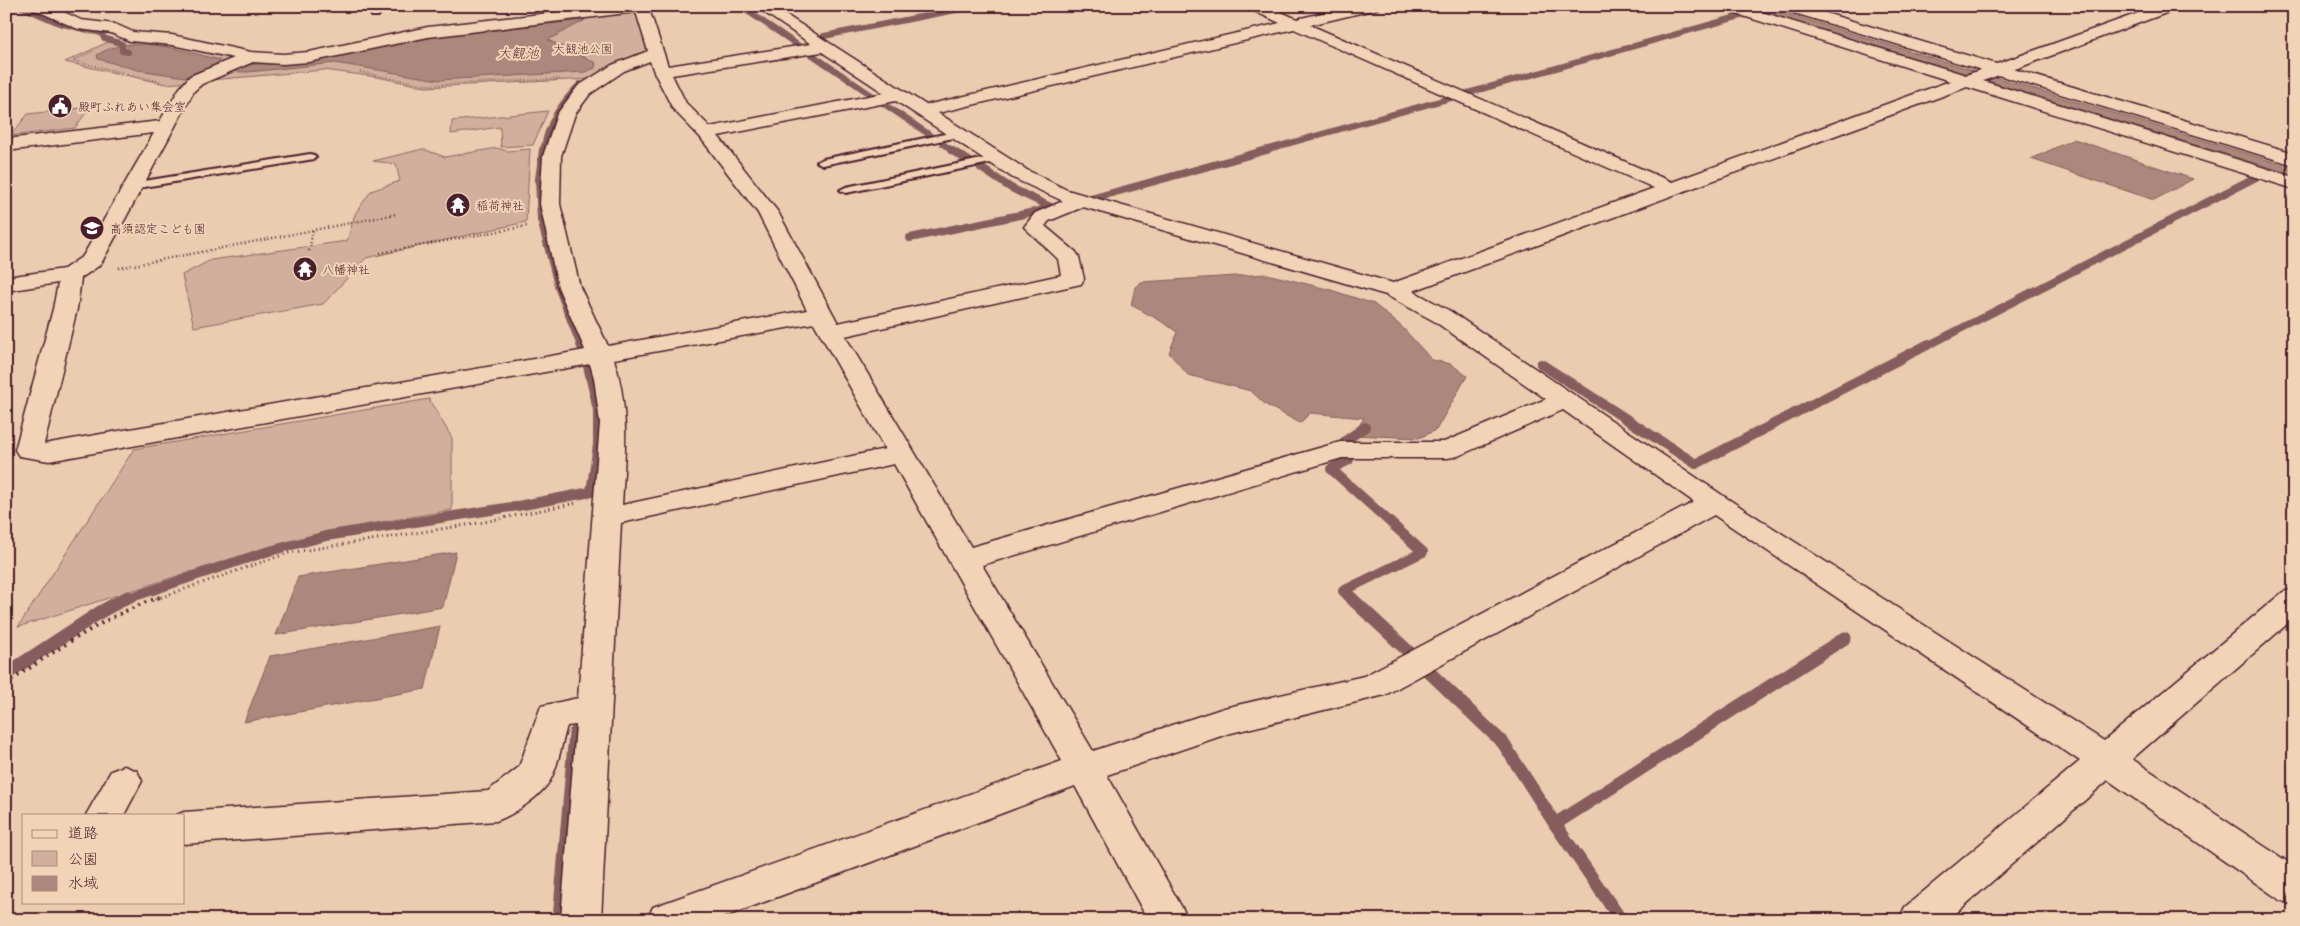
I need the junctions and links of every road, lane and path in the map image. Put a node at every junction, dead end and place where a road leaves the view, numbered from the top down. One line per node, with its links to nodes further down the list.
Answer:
1 (38, 6): 12 (street)
2 (1254, 6): 10 (street)
3 (1372, 6): 10 (street)
4 (1726, 6): 14 (street)
5 (1786, 6): 14 (street)
6 (2172, 6): 14 (street)
7 (641, 7): 9 (street); 13 (street)
8 (767, 7): 11 (street)
9 (588, 10): 12 (street)
10 (1294, 24): 16 (street); 29 (street)
11 (825, 48): 13 (street); 15 (street)
12 (252, 57): 18 (street)
13 (659, 63): 19 (street); 33 (street)
14 (1982, 76): 25 (street); 27 (street); 29 (street)
15 (898, 95): 16 (street); 19 (street)
16 (922, 111): 20 (street)
17 (86, 121): 21 (street)
18 (165, 126): 21 (street); 28 (street)
19 (706, 133): 40 (street)
20 (959, 134): 24 (street); 26 (lane)
21 (74, 137): 22 (street)
22 (6, 145)
23 (310, 157): 28 (lane)
24 (996, 159): 30 (lane); 31 (street)
25 (2294, 159)
26 (823, 162)
27 (2294, 183)
28 (132, 186): 37 (street)
29 (1670, 188): 39 (street)
30 (846, 190)
31 (1080, 200): 39 (street); 40 (street)
32 (396, 214): 34 (path)
33 (554, 221): 36 (path); 41 (street)
34 (313, 230): 35 (path); 37 (path)
35 (309, 251)
36 (380, 253)
37 (70, 276): 38 (street); 41 (street)
38 (6, 284)
39 (1394, 290): 42 (street)
40 (826, 324): 41 (street); 43 (street)
41 (600, 356): 45 (street)
42 (1565, 400): 44 (street); 46 (street)
43 (902, 454): 45 (street); 46 (street)
44 (1715, 503): 50 (street); 51 (street)
45 (608, 507): 48 (path); 49 (street)
46 (963, 560): 51 (street)
47 (2294, 600): 50 (street)
48 (6, 684)
49 (595, 709): 54 (street); 56 (street)
50 (2107, 761): 55 (street); 59 (street)
51 (1084, 768): 57 (street); 58 (street)
52 (124, 781): 53 (street)
53 (106, 814)
54 (185, 828)
55 (2294, 888)
56 (580, 920)
57 (667, 920)
58 (1169, 920)
59 (1919, 920)

